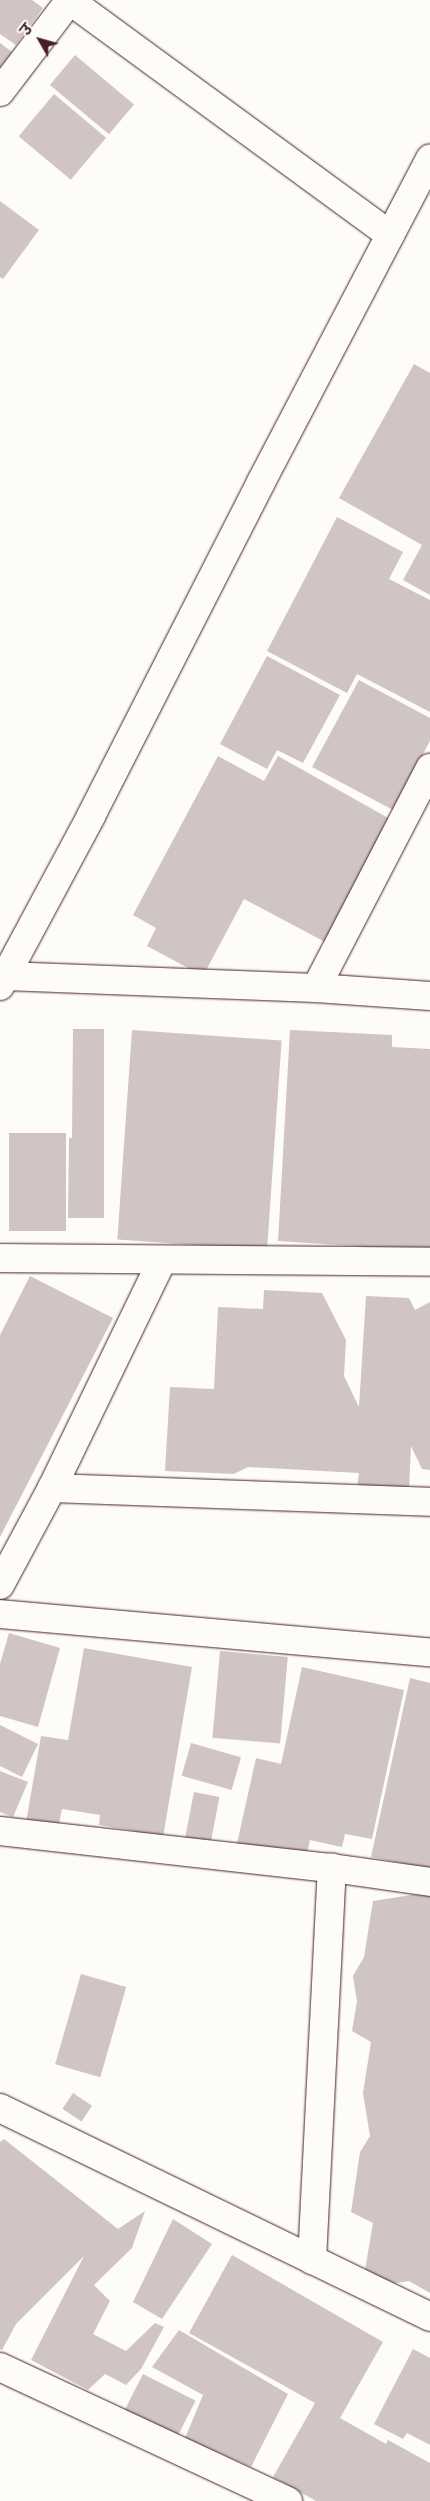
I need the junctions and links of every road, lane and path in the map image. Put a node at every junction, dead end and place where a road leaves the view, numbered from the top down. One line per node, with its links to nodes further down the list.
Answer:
1 (69, 0): 2 (street); 4 (street)
2 (0, 92)
3 (430, 158): 4 (street)
4 (390, 235): 6 (street)
5 (430, 768): 7 (street)
6 (2, 981): 7 (street)
7 (316, 988): 8 (street)
8 (430, 996)
9 (0, 1258): 10 (street)
10 (162, 1260): 11 (street); 12 (street)
11 (430, 1262)
12 (52, 1488): 13 (street); 14 (street)
13 (430, 1502)
14 (0, 1585)
15 (0, 1614): 16 (street)
16 (430, 1652)
17 (0, 1831): 18 (street)
18 (332, 1868): 19 (street); 21 (street)
19 (430, 1882)
20 (0, 2108): 21 (street)
21 (312, 2260): 22 (street)
22 (430, 2316)
23 (0, 2367): 24 (street)
24 (288, 2501)

